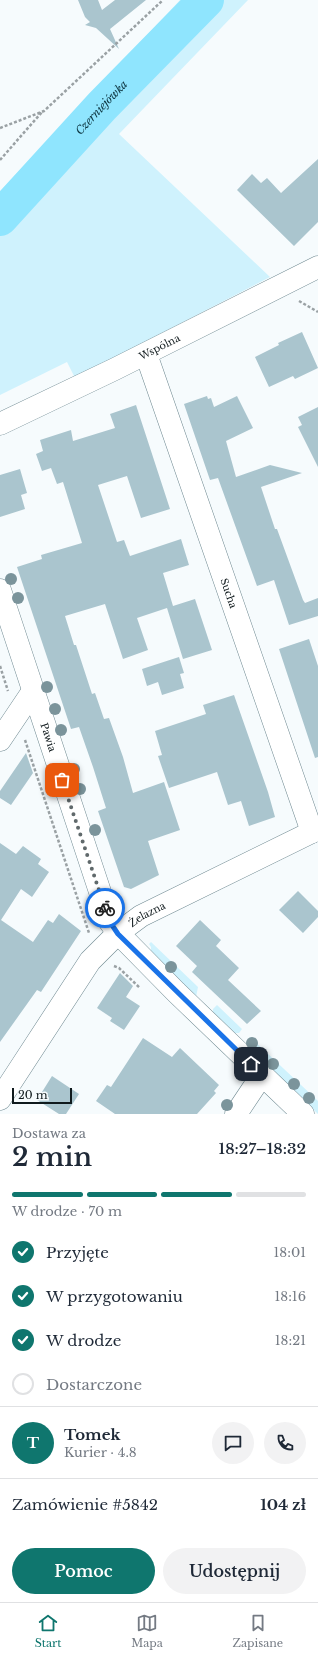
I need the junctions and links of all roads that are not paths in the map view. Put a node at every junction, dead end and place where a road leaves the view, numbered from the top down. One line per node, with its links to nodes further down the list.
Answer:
1 (318, 267): 2 (street, Wspólna)
2 (146, 354): 3 (street, Wspólna); 7 (street, Sucha)
3 (0, 424)
4 (0, 590): 5 (street, Pawia)
5 (32, 692): 6 (street); 8 (street, Pawia)
6 (0, 740)
7 (315, 830): 8 (street, Żelazna)
8 (118, 934): 9 (street, Pawia); 10 (street, Żelazna)
9 (262, 1075): 11 (street); 12 (street, Pawia)
10 (0, 1099)
11 (236, 1114)
12 (304, 1114)

